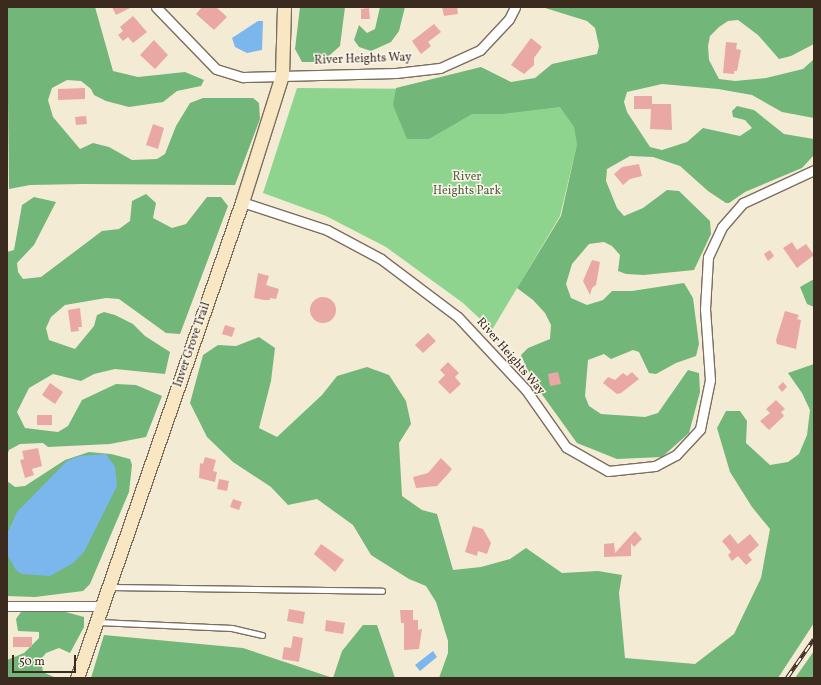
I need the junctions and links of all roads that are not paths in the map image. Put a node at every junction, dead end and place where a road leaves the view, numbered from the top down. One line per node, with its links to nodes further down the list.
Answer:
1 (156, 7): 4 (street, River Heights Way)
2 (284, 7): 4 (street, Inver Grove Trail)
3 (515, 7): 4 (street, River Heights Way)
4 (282, 75): 6 (street, Inver Grove Trail)
5 (814, 170): 6 (street, River Heights Way)
6 (242, 202): 7 (street, Inver Grove Trail)
7 (108, 587): 8 (lane); 10 (street, Inver Grove Trail)
8 (382, 591)
9 (7, 606): 10 (street)
10 (102, 606): 11 (street, Inver Grove Trail)
11 (96, 622): 12 (lane); 13 (street, Inver Grove Trail)
12 (262, 634)
13 (77, 678)

